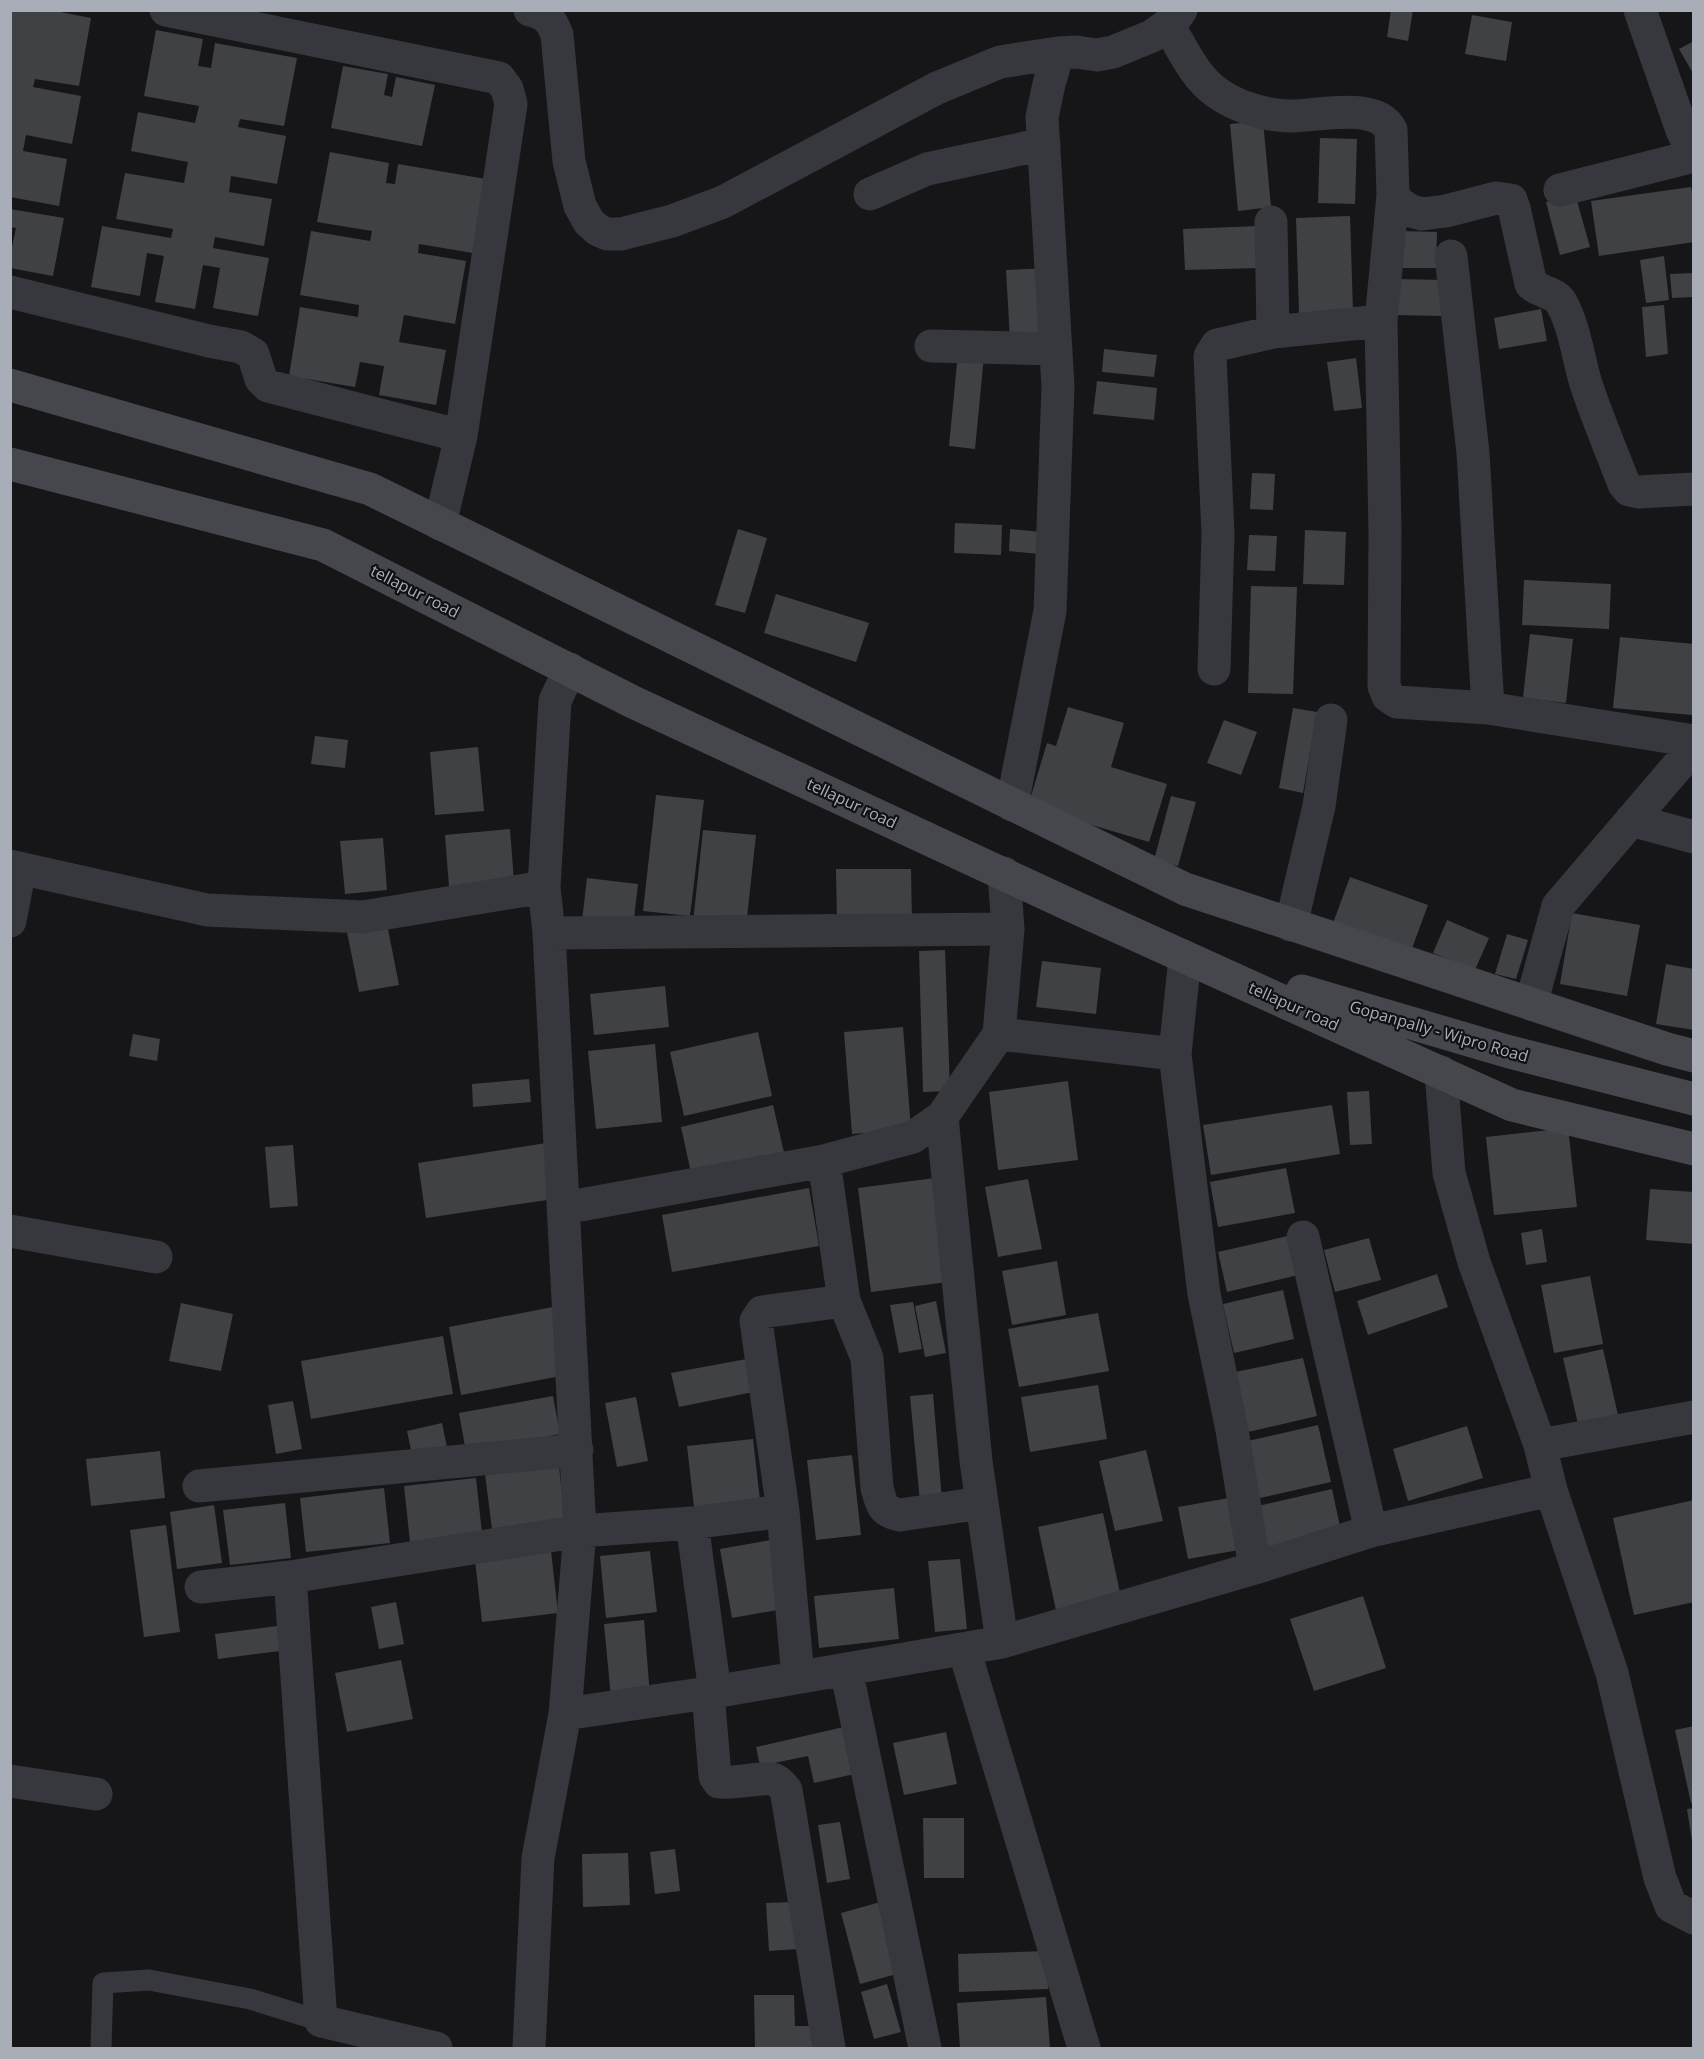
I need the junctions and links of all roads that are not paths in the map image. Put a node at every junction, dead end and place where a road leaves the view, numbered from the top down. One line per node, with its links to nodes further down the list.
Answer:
1 (166, 10): 19 (street)
2 (530, 10): 5 (street)
3 (1640, 10): 7 (street)
4 (1175, 18): 5 (street); 10 (street)
5 (1058, 53): 6 (street)
6 (1044, 144): 9 (street); 17 (street)
7 (1694, 155): 8 (street)
8 (1560, 190)
9 (870, 194)
10 (1393, 195): 14 (street); 21 (street)
11 (1271, 222): 15 (street)
12 (1451, 255): 25 (street)
13 (13, 300): 19 (street)
14 (1381, 321): 15 (street); 25 (street)
15 (1273, 332): 24 (street)
16 (931, 346): 17 (street)
17 (1056, 349): 29 (street)
18 (10, 385): 22 (street)
19 (458, 449): 22 (street)
20 (10, 465): 23 (street, tellapur road)
21 (1694, 489)
22 (440, 524): 29 (street)
23 (570, 669): 33 (street, tellapur road); 34 (street)
24 (1214, 669)
25 (1488, 708): 27 (street)
26 (1330, 720): 36 (street)
27 (1694, 741)
28 (1694, 747): 30 (street)
29 (1012, 805): 36 (street)
30 (1630, 820): 31 (street); 40 (street)
31 (1694, 837)
32 (15, 867): 34 (street); 35 (street)
33 (1004, 873): 37 (street); 39 (street, tellapur road)
34 (544, 887): 38 (street)
35 (10, 921)
36 (1291, 925): 40 (street)
37 (1008, 929): 38 (street); 41 (street)
38 (549, 933): 49 (street)
39 (1185, 957): 42 (street); 44 (street, tellapur road); 45 (street, Gopanpally - Wipro Road)
40 (1531, 1004): 43 (street)
41 (999, 1034): 42 (street); 46 (street)
42 (1175, 1054): 64 (street)
43 (1694, 1056)
44 (1441, 1072): 47 (street, tellapur road); 55 (street)
45 (1694, 1100)
46 (942, 1117): 48 (street); 59 (street)
47 (1694, 1149)
48 (824, 1161): 49 (street); 53 (street)
49 (564, 1208): 56 (street)
50 (10, 1231): 52 (street)
51 (1302, 1237): 63 (street)
52 (156, 1257)
53 (844, 1301): 59 (street); 60 (street)
54 (1694, 1417): 55 (street)
55 (1540, 1446): 58 (street)
56 (577, 1450): 57 (street); 62 (street)
57 (198, 1486)
58 (1551, 1490): 63 (street); 75 (street)
59 (981, 1503): 67 (street)
60 (783, 1511): 61 (street); 70 (street)
61 (692, 1522): 62 (street); 71 (street)
62 (580, 1531): 65 (street); 72 (street)
63 (1371, 1531): 64 (street)
64 (1255, 1568): 67 (street)
65 (290, 1577): 66 (street); 76 (street)
66 (201, 1587)
67 (1002, 1642): 68 (street)
68 (964, 1648): 69 (street); 82 (street)
69 (846, 1669): 70 (street); 81 (street)
70 (798, 1677): 71 (street)
71 (711, 1692): 72 (street); 80 (street)
72 (565, 1714): 79 (street)
73 (10, 1781): 74 (street)
74 (96, 1794)
75 (1694, 1918)
76 (321, 2021): 77 (lane); 78 (street)
77 (100, 2049)
78 (436, 2049)
79 (529, 2049)
80 (829, 2049)
81 (925, 2049)
82 (1084, 2049)

